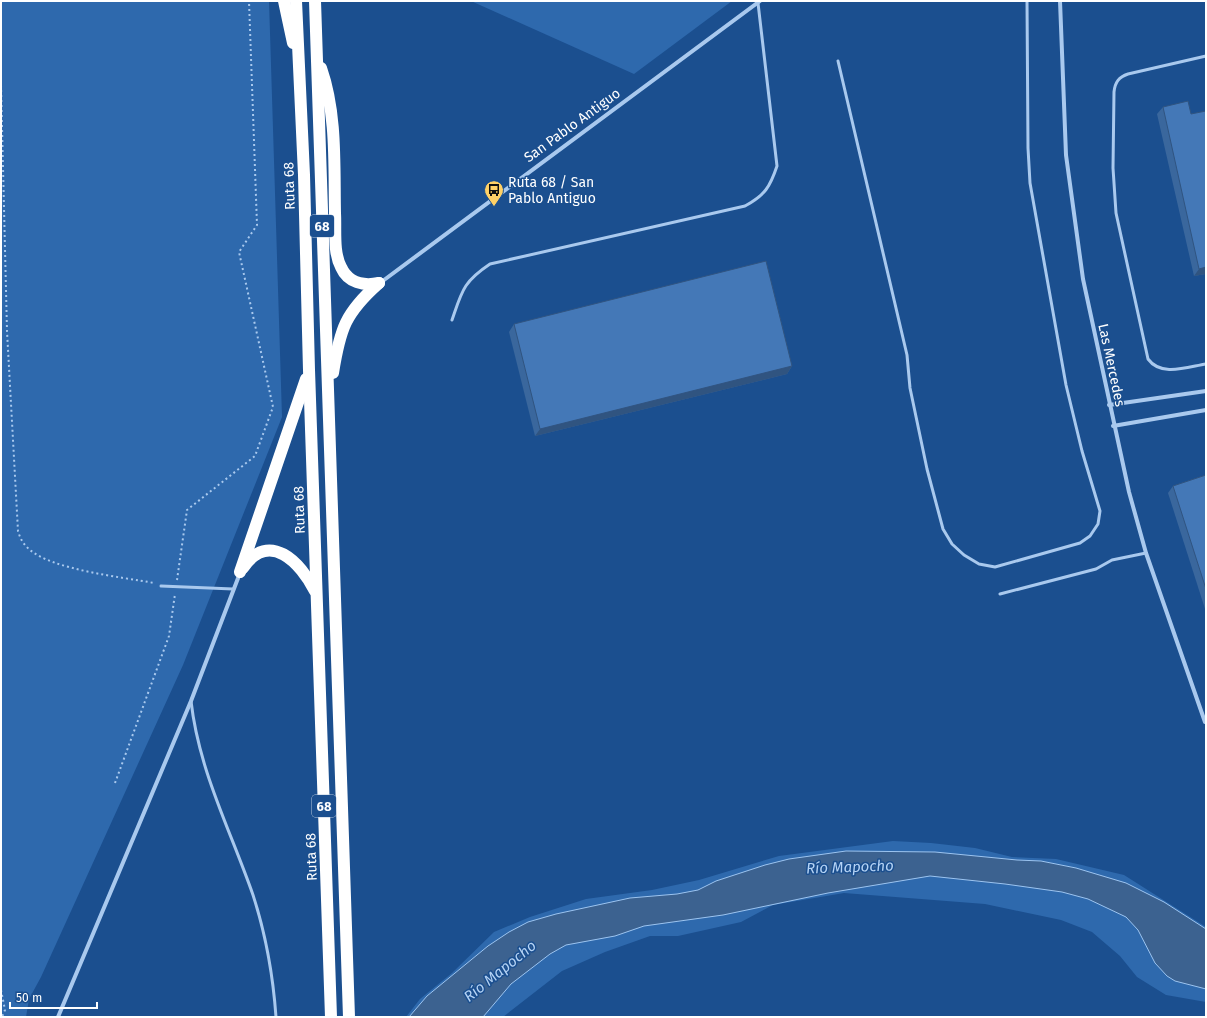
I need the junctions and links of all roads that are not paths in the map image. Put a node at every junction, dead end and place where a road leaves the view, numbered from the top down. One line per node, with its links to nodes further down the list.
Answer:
1 (284, 1): 9 (highway)
2 (296, 1): 9 (highway, Ruta 68 / 68)
3 (315, 1): 7 (highway, 68)
4 (1027, 1): 10 (lane)
5 (1060, 1): 17 (street, Las Mercedes)
6 (759, 2): 11 (street, San Pablo Antiguo); 12 (lane)
7 (316, 52): 11 (highway); 16 (highway, 68)
8 (1206, 56): 13 (lane)
9 (298, 57): 14 (highway, Ruta 68 / 68)
10 (838, 61)
11 (379, 283): 16 (highway)
12 (452, 320)
13 (1206, 364)
14 (309, 370): 21 (highway); 24 (highway, Ruta 68 / 68)
15 (1206, 391): 17 (street)
16 (329, 399): 31 (highway, 68)
17 (1109, 405): 19 (street, Las Mercedes)
18 (1206, 410): 19 (street)
19 (1113, 426): 20 (street, Las Mercedes)
20 (1146, 553): 25 (lane); 27 (street, Las Mercedes)
21 (240, 572): 23 (street); 24 (highway)
22 (161, 586): 23 (lane)
23 (233, 589): 26 (street)
24 (317, 594): 30 (highway, Ruta 68 / 68)
25 (1000, 594)
26 (191, 701): 28 (street); 29 (lane)
27 (1205, 722)
28 (58, 1017)
29 (276, 1017)
30 (331, 1017)
31 (349, 1017)

